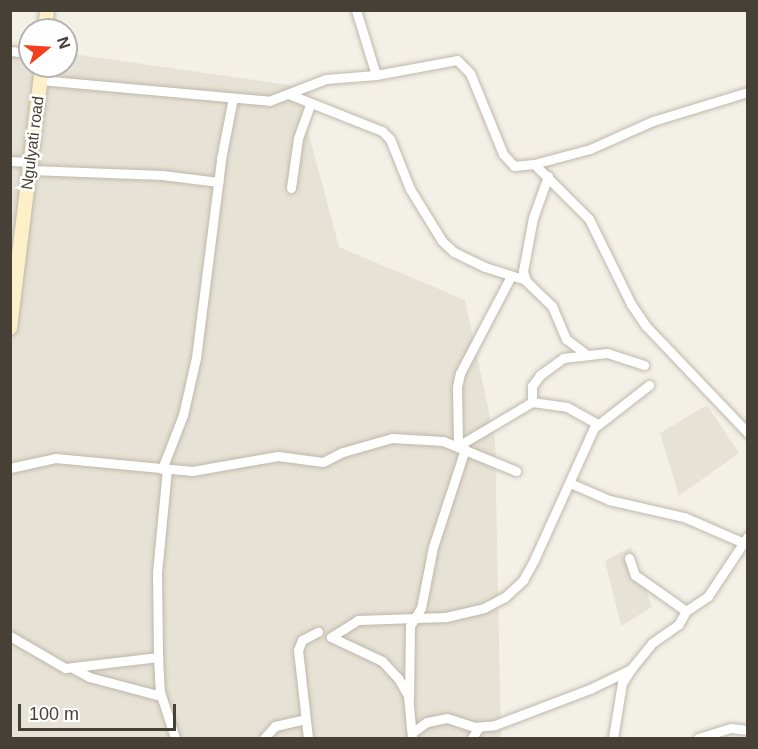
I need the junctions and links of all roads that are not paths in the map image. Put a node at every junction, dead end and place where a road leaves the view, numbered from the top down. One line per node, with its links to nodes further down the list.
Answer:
1 (356, 10): 2 (street)
2 (376, 75): 6 (street); 10 (street)
3 (40, 78): 11 (main road, Ngulyati road)
4 (78, 78): 7 (street)
5 (747, 92): 10 (street)
6 (291, 95): 7 (street); 8 (street)
7 (233, 98): 13 (street)
8 (310, 105): 14 (street); 15 (street)
9 (10, 161): 11 (street)
10 (534, 164): 12 (street)
11 (30, 166): 13 (street); 17 (main road, Ngulyati road)
12 (548, 176): 16 (street); 23 (street)
13 (219, 182): 26 (street)
14 (291, 188)
15 (511, 276): 16 (street); 24 (street)
16 (526, 280): 18 (street)
17 (11, 327)
18 (588, 355): 19 (street); 21 (street)
19 (644, 365)
20 (649, 385): 22 (street)
21 (532, 402): 22 (street); 24 (street)
22 (598, 424): 28 (street)
23 (747, 433)
24 (461, 448): 26 (street); 27 (street); 32 (street)
25 (10, 468): 26 (street)
26 (164, 469): 35 (street)
27 (516, 471)
28 (570, 483): 29 (street); 32 (street)
29 (746, 540): 31 (street)
30 (628, 558): 31 (street)
31 (687, 611): 37 (street)
32 (415, 617): 39 (street); 39 (street)
33 (318, 632): 40 (street)
34 (10, 636): 36 (street)
35 (158, 657): 36 (street); 38 (street)
36 (73, 668): 38 (street)
37 (631, 669): 41 (street); 48 (street)
38 (161, 696): 44 (street)
39 (409, 699): 43 (street)
40 (305, 719): 45 (street); 46 (street)
41 (479, 727): 43 (street); 47 (street)
42 (747, 730): 49 (street)
43 (412, 735)
44 (175, 738)
45 (264, 738)
46 (308, 738)
47 (472, 738)
48 (613, 738)
49 (698, 738)

